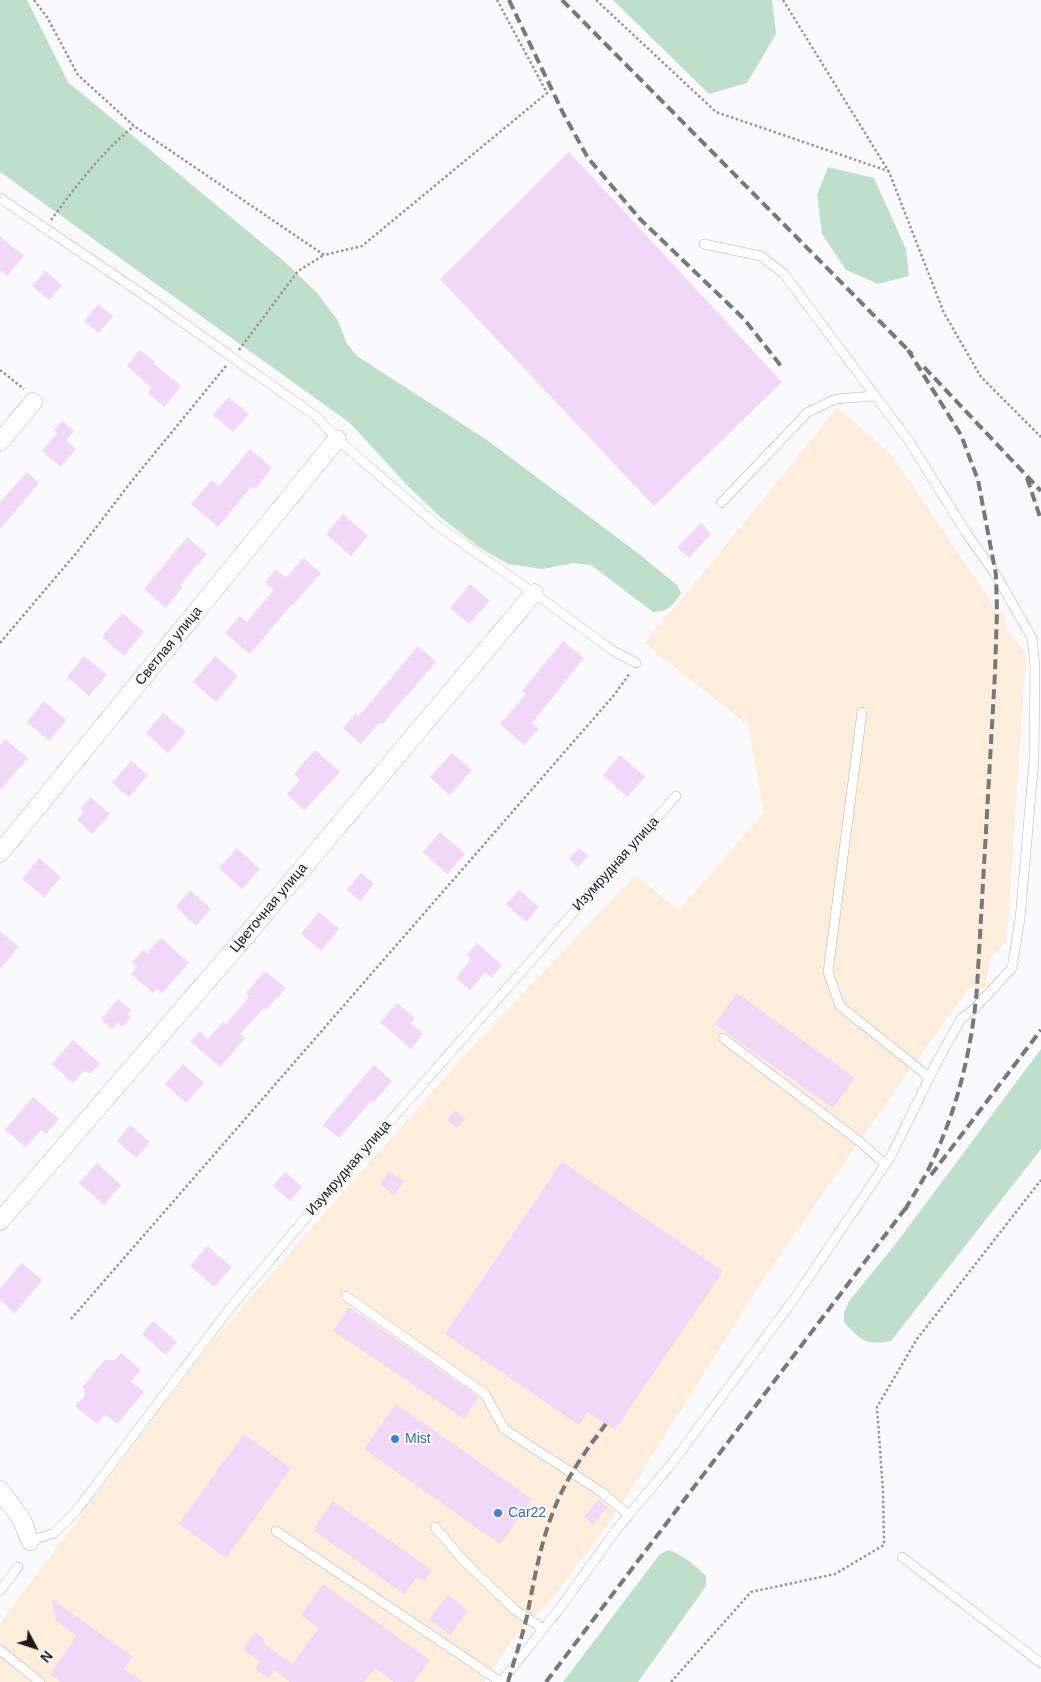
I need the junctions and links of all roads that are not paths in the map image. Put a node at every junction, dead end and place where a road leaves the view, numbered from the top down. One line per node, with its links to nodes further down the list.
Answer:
1 (0, 198): 5 (lane)
2 (704, 244): 3 (lane)
3 (874, 396): 7 (lane); 14 (lane)
4 (32, 402): 6 (street)
5 (337, 439): 8 (lane); 12 (street, Светлая улица)
6 (0, 442)
7 (722, 503)
8 (534, 593): 9 (lane); 16 (street, Цветочная улица)
9 (636, 664)
10 (862, 712): 14 (lane)
11 (676, 796): 22 (lane, Изумрудная улица)
12 (0, 853)
13 (723, 1038): 15 (lane)
14 (930, 1077): 15 (lane)
15 (885, 1164): 19 (lane)
16 (0, 1221)
17 (346, 1296): 19 (lane)
18 (0, 1490): 22 (street)
19 (629, 1515): 26 (lane)
20 (435, 1527): 26 (lane)
21 (276, 1531): 30 (lane)
22 (30, 1541)
23 (902, 1557): 28 (lane)
24 (18, 1567): 25 (lane)
25 (0, 1591)
26 (544, 1629): 30 (lane)
27 (0, 1650): 29 (lane)
28 (1041, 1663)
29 (40, 1682)
30 (501, 1682)

